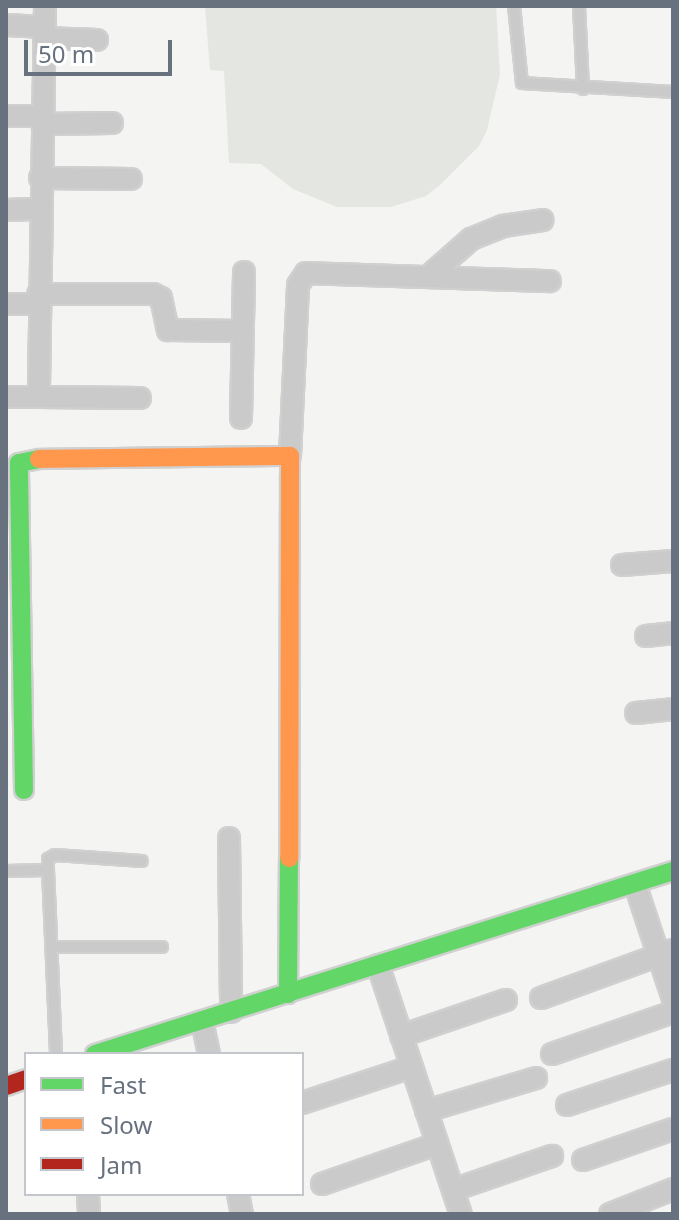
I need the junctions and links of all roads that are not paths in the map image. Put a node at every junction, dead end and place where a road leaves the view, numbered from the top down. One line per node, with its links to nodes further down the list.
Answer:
1 (514, 6): 6 (lane)
2 (579, 6): 6 (lane)
3 (44, 23): 4 (street); 5 (street); 9 (street)
4 (6, 25)
5 (97, 40)
6 (583, 89): 7 (lane)
7 (673, 92)
8 (6, 116): 9 (street)
9 (42, 120): 10 (street); 11 (street)
10 (112, 123)
11 (40, 178): 12 (street); 13 (street)
12 (131, 179)
13 (40, 209): 14 (street); 19 (street)
14 (6, 210)
15 (543, 220): 17 (street)
16 (244, 272): 21 (street)
17 (430, 275): 18 (street); 26 (street)
18 (550, 281)
19 (38, 299): 20 (street); 21 (street); 23 (street)
20 (6, 304)
21 (243, 331): 25 (street)
22 (6, 397): 23 (street)
23 (39, 397): 24 (street)
24 (140, 398)
25 (241, 418)
26 (290, 456): 33 (street); 44 (street)
27 (673, 561): 28 (street)
28 (622, 565)
29 (673, 633): 30 (street)
30 (646, 636)
31 (673, 709): 32 (street)
32 (636, 713)
33 (24, 790)
34 (229, 838): 48 (street)
35 (142, 861): 36 (lane)
36 (48, 870): 37 (lane); 40 (lane)
37 (6, 871)
38 (673, 871): 39 (street)
39 (635, 884): 42 (street); 43 (street)
40 (52, 947): 41 (lane); 52 (lane)
41 (162, 947)
42 (666, 952): 45 (street); 46 (street)
43 (378, 965): 44 (street); 51 (street)
44 (288, 994): 48 (street)
45 (541, 998)
46 (673, 999)
47 (506, 1000): 51 (street)
48 (231, 1012): 50 (street)
49 (673, 1012): 55 (street)
50 (202, 1021): 53 (street); 54 (street)
51 (401, 1036): 56 (street)
52 (56, 1052)
53 (101, 1052)
54 (209, 1052)
55 (552, 1054)
56 (411, 1067): 59 (street); 61 (street)
57 (673, 1070): 60 (street)
58 (536, 1078): 61 (street)
59 (304, 1102)
60 (567, 1105)
61 (426, 1111): 63 (street)
62 (673, 1129): 65 (street)
63 (437, 1144): 66 (street); 68 (street)
64 (552, 1156): 68 (street)
65 (583, 1160)
66 (322, 1184)
67 (673, 1189): 70 (street)
68 (453, 1190): 69 (street)
69 (461, 1214)
70 (610, 1214)

